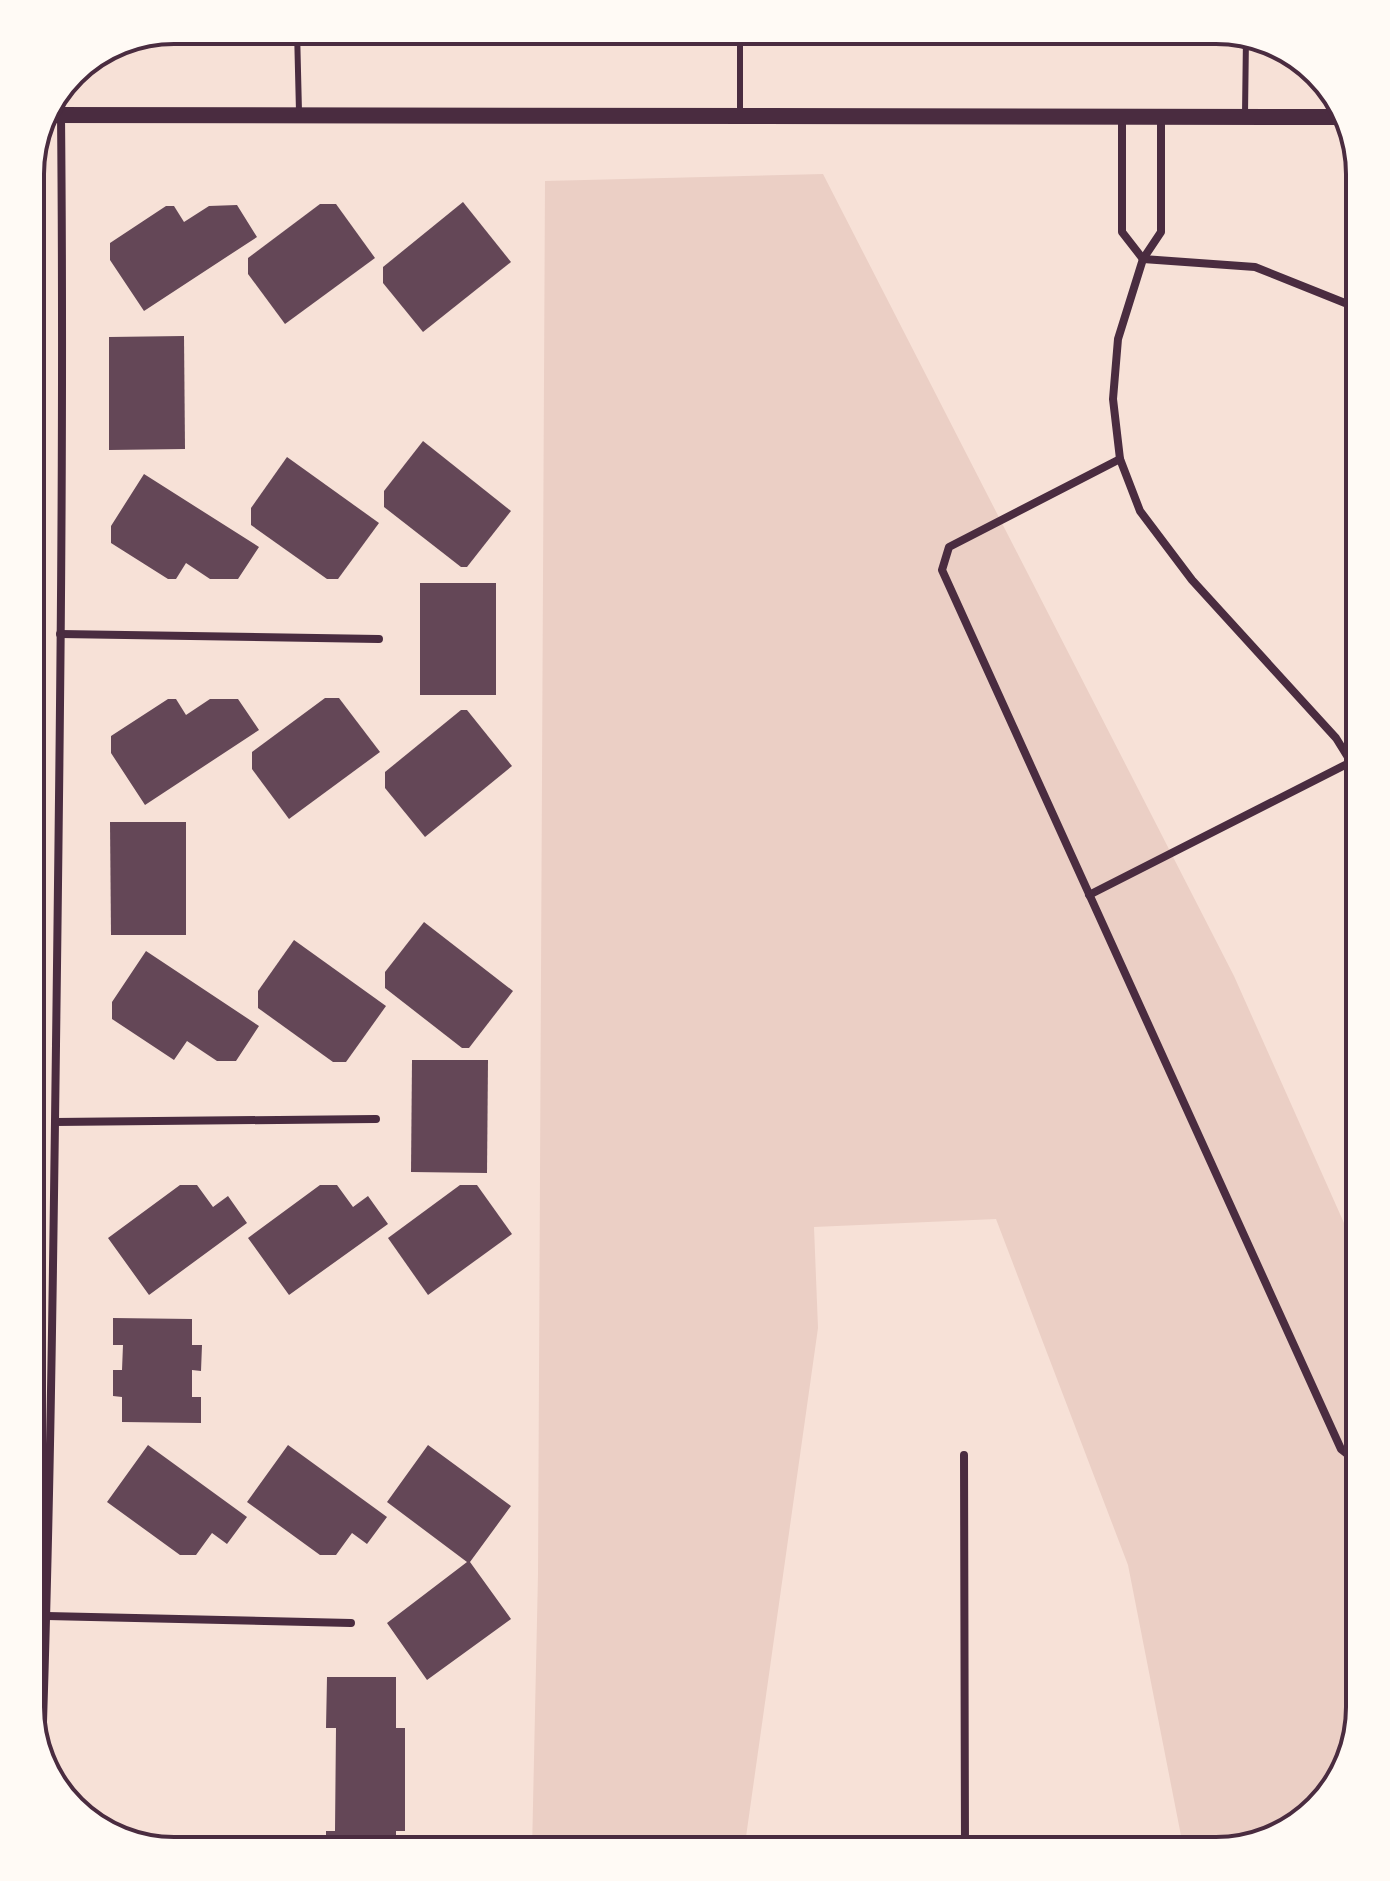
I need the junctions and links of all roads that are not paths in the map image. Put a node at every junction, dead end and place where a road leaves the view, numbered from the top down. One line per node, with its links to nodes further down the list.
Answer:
1 (297, 44): 5 (lane)
2 (740, 44): 6 (lane)
3 (1246, 47): 7 (lane)
4 (59, 115): 5 (main road)
5 (299, 115): 6 (main road)
6 (740, 115): 10 (main road)
7 (1245, 117): 8 (main road); 9 (main road)
8 (1333, 117)
9 (1161, 119): 10 (main road); 12 (street)
10 (1122, 120): 12 (street)
11 (53, 129): 15 (street)
12 (1143, 259): 13 (street); 14 (street)
13 (1346, 303)
14 (1120, 459): 17 (street); 19 (street)
15 (60, 634): 16 (street); 21 (street)
16 (379, 639)
17 (1346, 754)
18 (1346, 765): 19 (street)
19 (1089, 895): 22 (street)
20 (376, 1119): 21 (street)
21 (55, 1122): 24 (street)
22 (1346, 1453)
23 (964, 1455): 27 (street)
24 (47, 1616): 25 (street); 26 (street)
25 (351, 1623)
26 (44, 1698)
27 (965, 1837)

